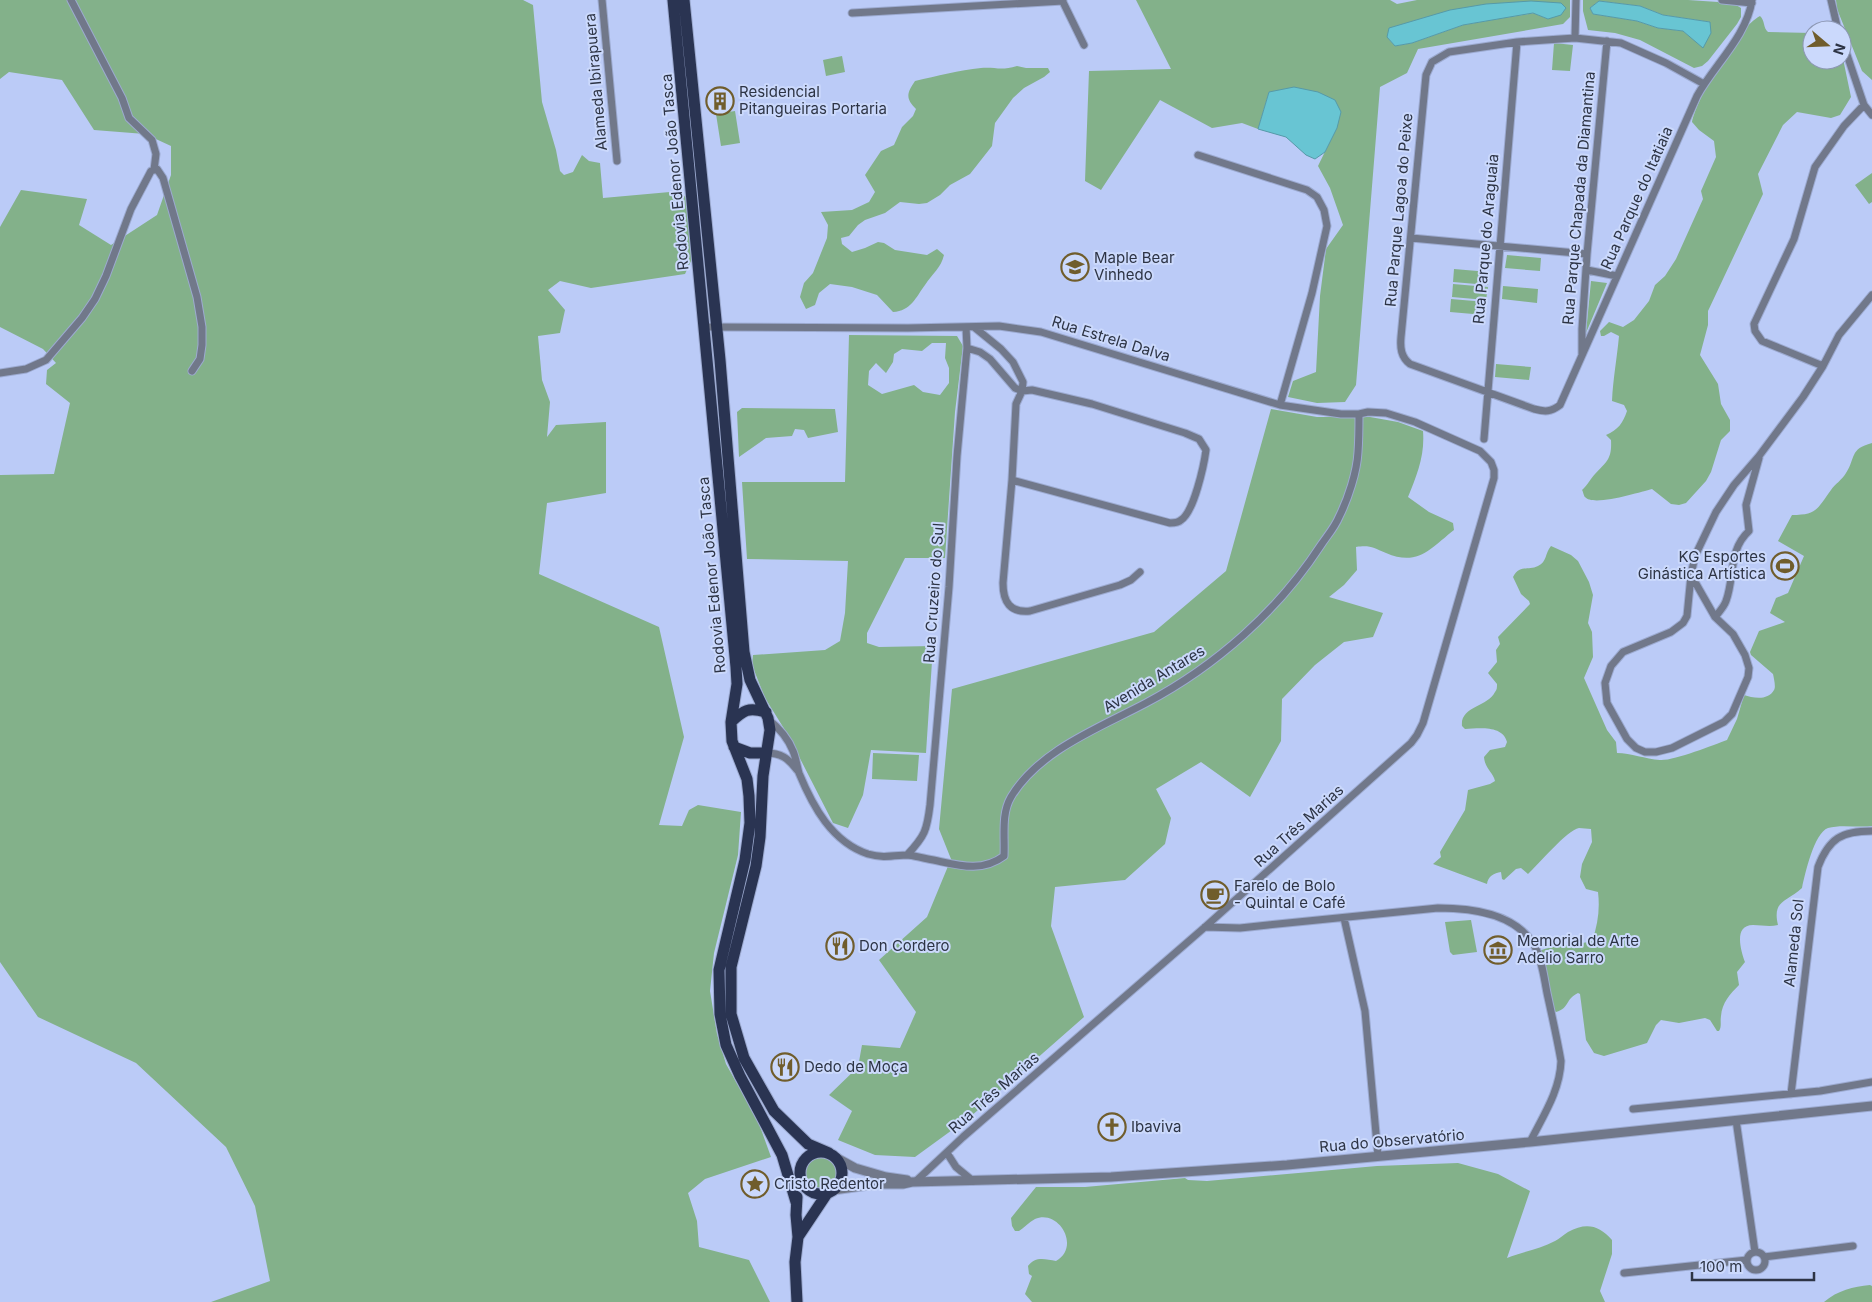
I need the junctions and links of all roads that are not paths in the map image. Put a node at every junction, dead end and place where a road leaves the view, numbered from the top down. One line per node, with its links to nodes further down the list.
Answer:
1 (71, 0): 22 (street)
2 (602, 0): 21 (street, Alameda Ibirapuera)
3 (673, 0): 29 (main road, Rodovia Edenor João Tasca)
4 (684, 0): 29 (main road, Rodovia Edenor João Tasca)
5 (1062, 0): 10 (street); 15 (street)
6 (1576, 0): 12 (street)
7 (1722, 0): 9 (street)
8 (1831, 0): 11 (street)
9 (1752, 2): 17 (street, Rua Parque do Itatiaia)
10 (852, 13)
11 (1836, 20)
12 (1575, 38): 13 (street); 14 (street)
13 (1607, 41): 17 (street); 25 (street, Rua Parque Chapada da Diamantina)
14 (1517, 42): 23 (street, Rua Parque Lagoa do Peixe); 24 (street, Rua Parque do Araguaia)
15 (1084, 45)
16 (1852, 70): 18 (street)
17 (1704, 84): 27 (street, Rua Parque do Itatiaia)
18 (1864, 105): 19 (street); 33 (street)
19 (1872, 115)
20 (1198, 154): 38 (street)
21 (616, 161)
22 (154, 170): 34 (street); 35 (street)
23 (1411, 238): 24 (street); 37 (street, Rua Parque Lagoa do Peixe)
24 (1499, 246): 25 (street); 37 (street, Rua Parque do Araguaia)
25 (1587, 254): 26 (street, Rua Parque Chapada da Diamantina)
26 (1587, 270): 27 (street); 32 (street, Rua Parque Chapada da Diamantina)
27 (1617, 276): 32 (street, Rua Parque do Itatiaia)
28 (1872, 295): 33 (street)
29 (711, 327): 30 (street, Rua Estrela Dalva); 47 (main road, Rodovia Edenor João Tasca); 48 (main road, Rodovia Edenor João Tasca)
30 (970, 327): 31 (street, Rua Cruzeiro do Sul); 36 (street); 38 (street, Rua Estrela Dalva)
31 (967, 348): 36 (street); 53 (street, Rua Cruzeiro do Sul)
32 (1582, 357): 37 (street, Rua Parque do Itatiaia)
33 (1823, 366): 41 (street)
34 (192, 371)
35 (0, 374)
36 (1022, 391): 43 (street); 43 (street)
37 (1487, 393): 40 (street, Rua Parque do Araguaia)
38 (1280, 405): 39 (street, Rua Estrela Dalva)
39 (1359, 414): 42 (street, Rua Estrela Dalva); 53 (street, Avenida Antares)
40 (1484, 439)
41 (1759, 456): 45 (street); 46 (street)
42 (1491, 462): 55 (street, Rua Três Marias)
43 (1012, 480): 44 (street)
44 (1140, 572)
45 (1692, 575): 46 (street); 46 (street)
46 (1715, 617)
47 (767, 715): 48 (main road); 50 (main road, Rodovia Edenor João Tasca); 51 (street)
48 (731, 722): 49 (main road, Rodovia Edenor João Tasca)
49 (734, 747): 50 (main road); 64 (main road, Rodovia Edenor João Tasca)
50 (766, 753): 51 (street); 62 (main road, Rodovia Edenor João Tasca)
51 (799, 772): 53 (street)
52 (1872, 830): 59 (street, Alameda Sol)
53 (907, 855)
54 (1344, 918): 57 (street); 65 (street); 68 (street)
55 (1214, 919): 56 (street, Rua Três Marias); 57 (street)
56 (1205, 927): 57 (street); 66 (street, Rua Três Marias)
57 (1225, 928)
58 (1872, 1082): 59 (street)
59 (1791, 1094): 61 (street)
60 (1872, 1106): 63 (street, Rua do Observatório)
61 (1633, 1109)
62 (783, 1120): 64 (main road); 67 (main road, Rodovia Edenor João Tasca)
63 (1736, 1120): 65 (street, Rua do Observatório); 75 (street)
64 (770, 1132): 69 (main road, Rodovia Edenor João Tasca)
65 (1530, 1142): 68 (street, Rua do Observatório)
66 (947, 1153): 70 (street); 71 (street, Rua Três Marias)
67 (832, 1155): 69 (main road); 71 (street, Rua do Observatório); 72 (main road)
68 (1378, 1156): 70 (street, Rua do Observatório)
69 (797, 1178): 72 (main road); 73 (main road, Rodovia Edenor João Tasca)
70 (973, 1181): 71 (street, Rua do Observatório)
71 (914, 1182): 72 (street, Rua do Observatório)
72 (831, 1191): 73 (main road)
73 (798, 1237): 79 (main road, Rodovia Edenor João Tasca)
74 (1853, 1246): 76 (street)
75 (1755, 1252): 76 (street); 77 (street)
76 (1764, 1257): 77 (street)
77 (1747, 1260): 78 (street)
78 (1624, 1273)
79 (797, 1302)

